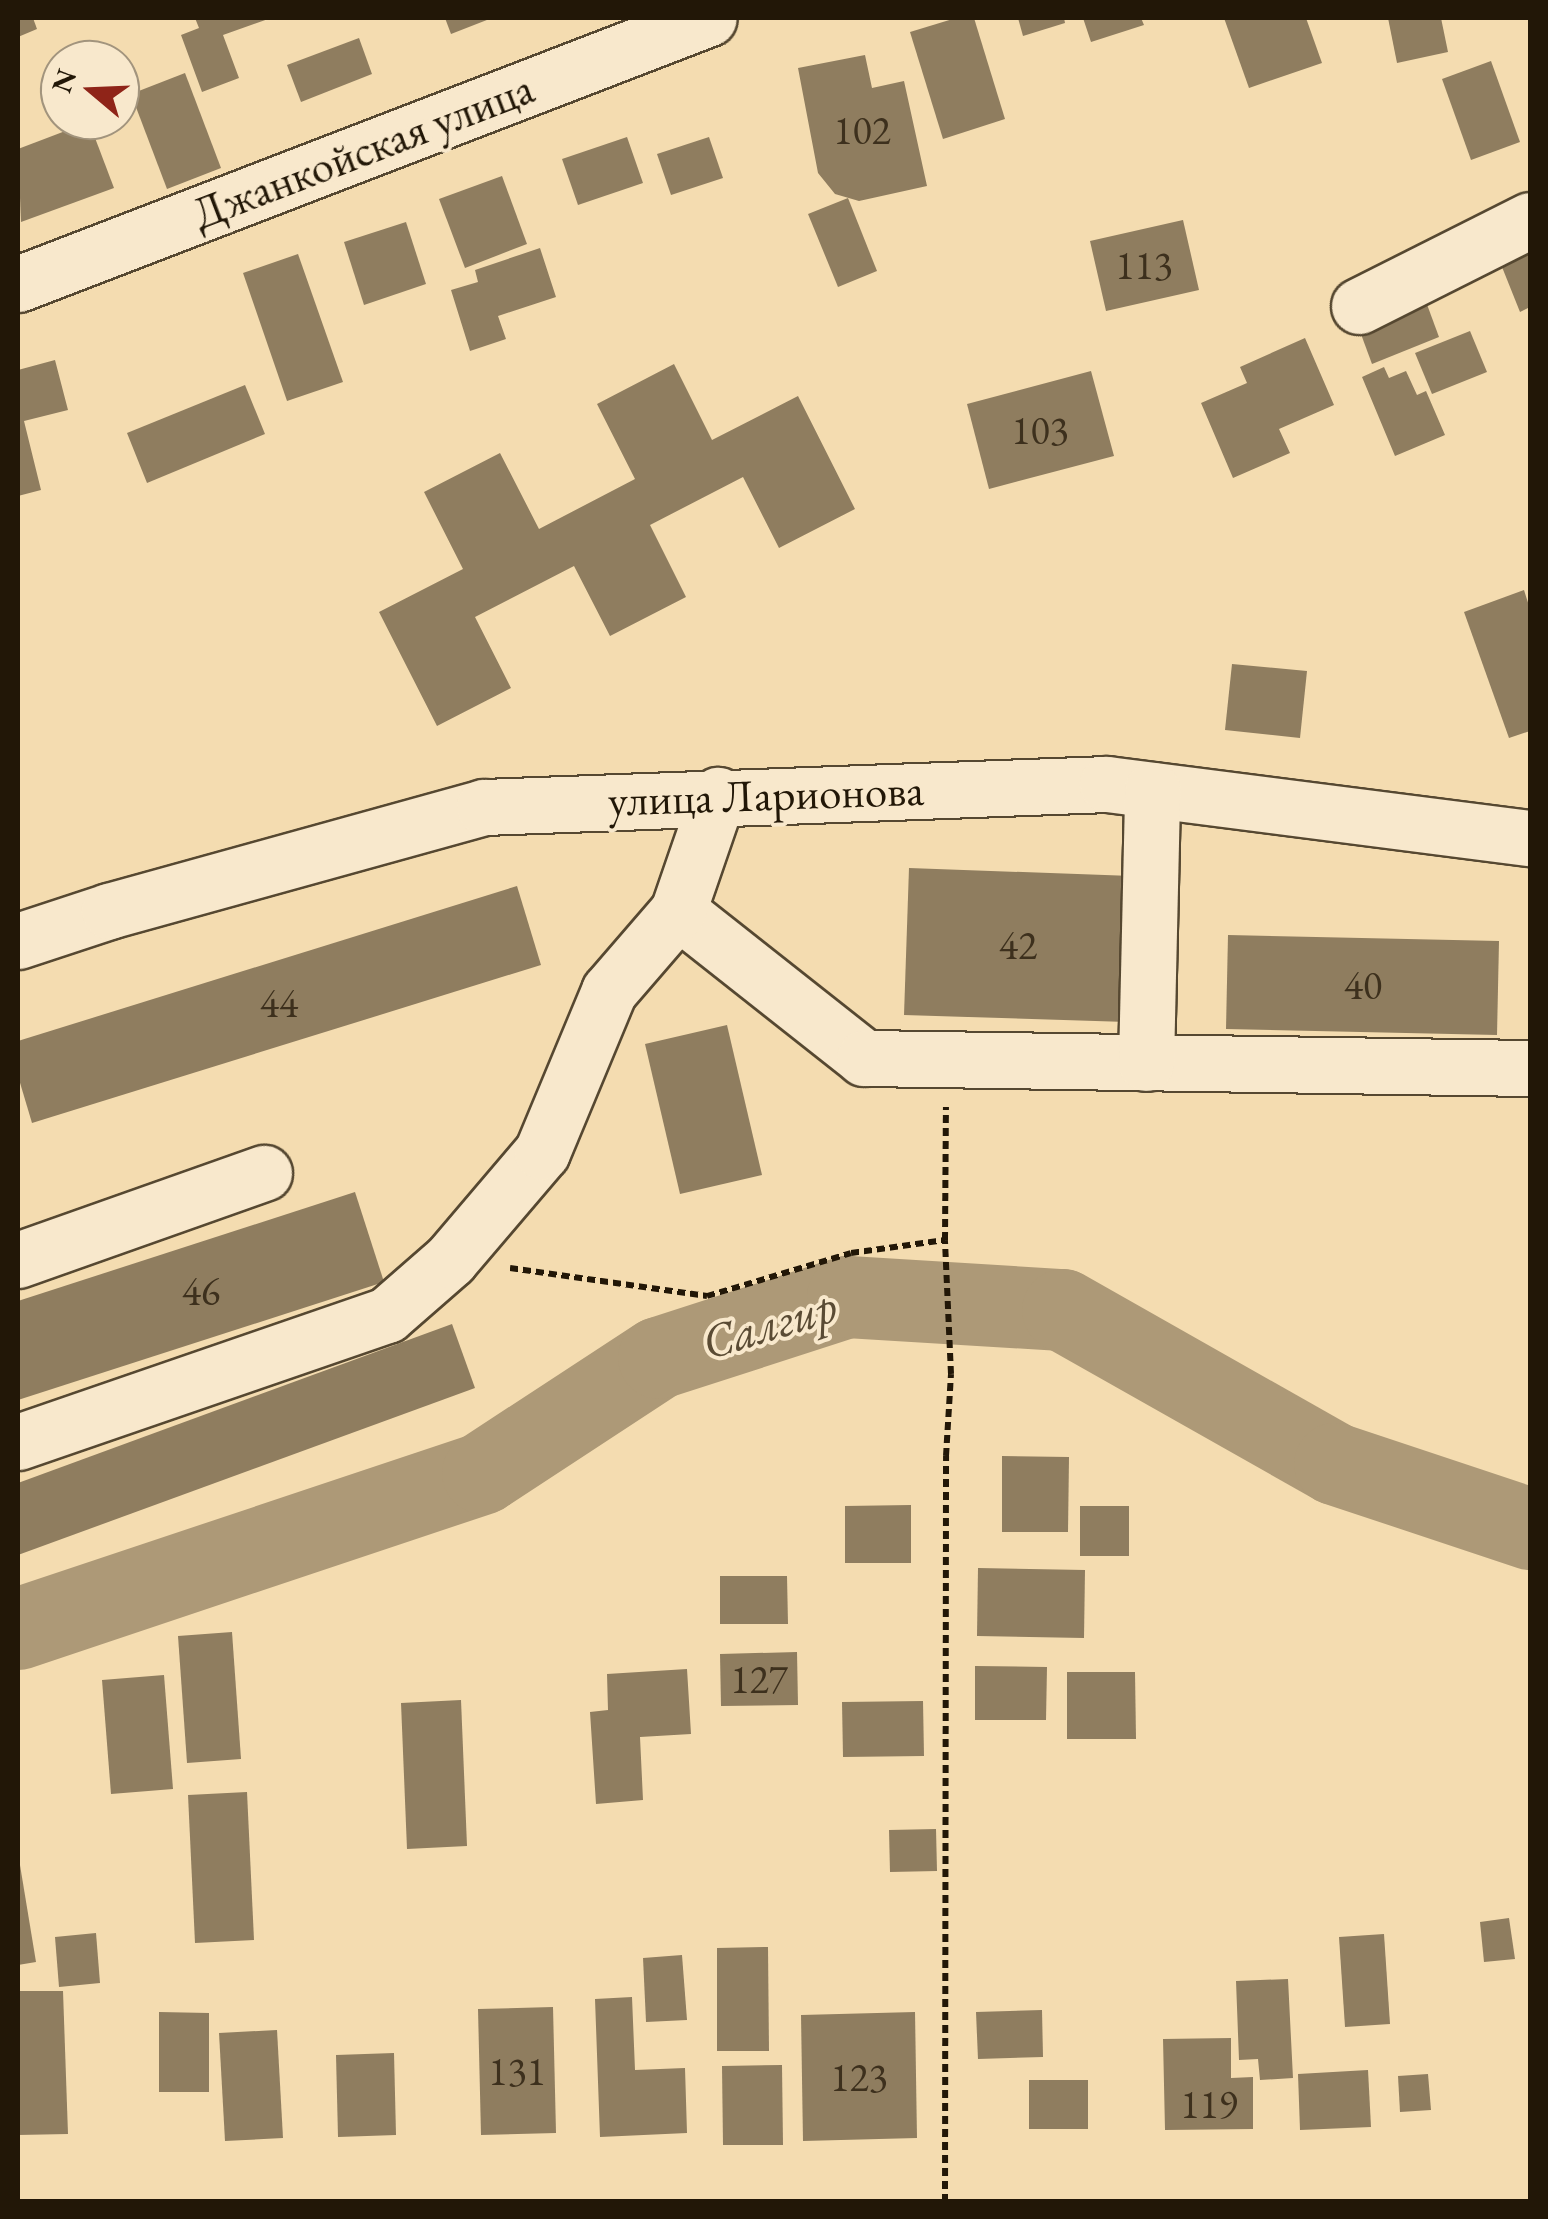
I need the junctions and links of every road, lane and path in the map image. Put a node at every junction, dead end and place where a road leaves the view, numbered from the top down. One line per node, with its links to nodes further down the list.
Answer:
1 (709, 18): 3 (street, Джанкойская улица)
2 (1530, 220): 4 (street)
3 (18, 284)
4 (1358, 306)
5 (1152, 790): 6 (street, улица Ларионова); 7 (street, улица Ларионова); 11 (street)
6 (718, 796): 8 (street); 9 (street, улица Ларионова)
7 (1530, 838)
8 (678, 912): 10 (street); 16 (street)
9 (18, 942)
10 (946, 1060): 11 (street); 14 (path)
11 (1146, 1063): 12 (street)
12 (1530, 1068)
13 (264, 1173): 15 (street)
14 (945, 1240): 16 (path); 18 (path)
15 (18, 1260)
16 (450, 1260): 17 (street)
17 (18, 1442)
18 (945, 2202)

